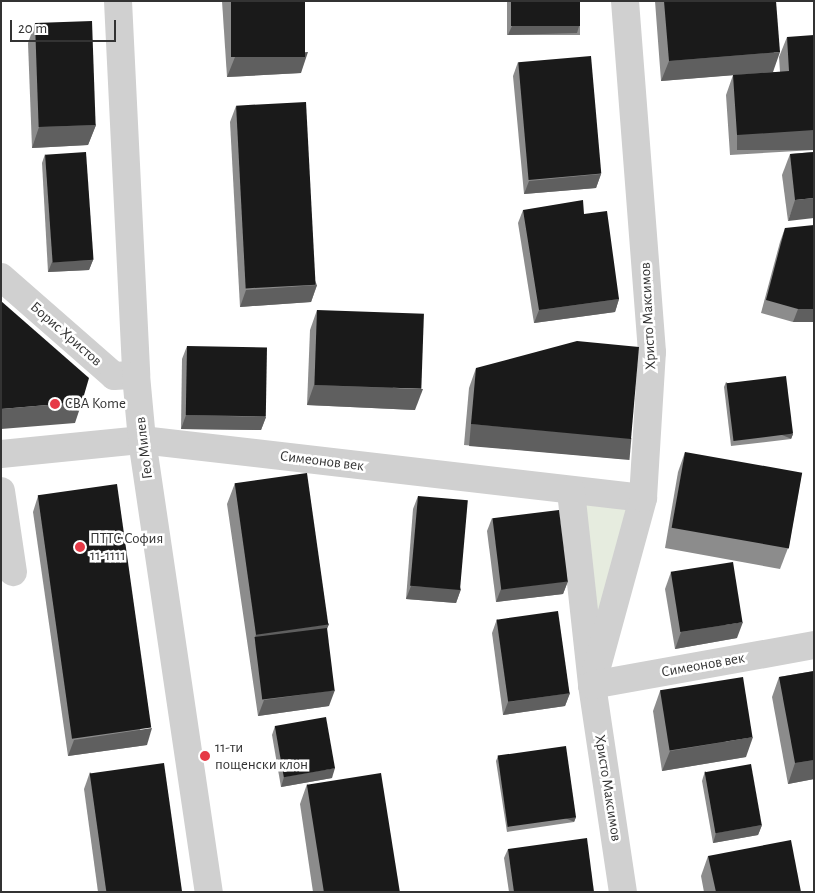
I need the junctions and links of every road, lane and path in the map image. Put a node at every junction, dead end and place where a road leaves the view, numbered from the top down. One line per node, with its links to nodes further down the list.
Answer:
1 (118, 1): 4 (street, Гео Милев)
2 (625, 1): 9 (street, Христо Максимов)
3 (1, 277): 4 (street, Борис Христов)
4 (136, 375): 5 (street, Гео Милев)
5 (142, 440): 6 (street, Симеонов век); 8 (street, Симеонов век); 13 (street, Гео Милев)
6 (1, 454)
7 (1, 491): 10 (street)
8 (571, 491): 9 (street, Симеонов век); 12 (street, Христо Максимов)
9 (643, 498): 12 (street, Христо Максимов)
10 (12, 572)
11 (814, 645): 12 (street, Симеонов век)
12 (592, 685): 14 (street, Христо Максимов)
13 (209, 892)
14 (624, 892)

